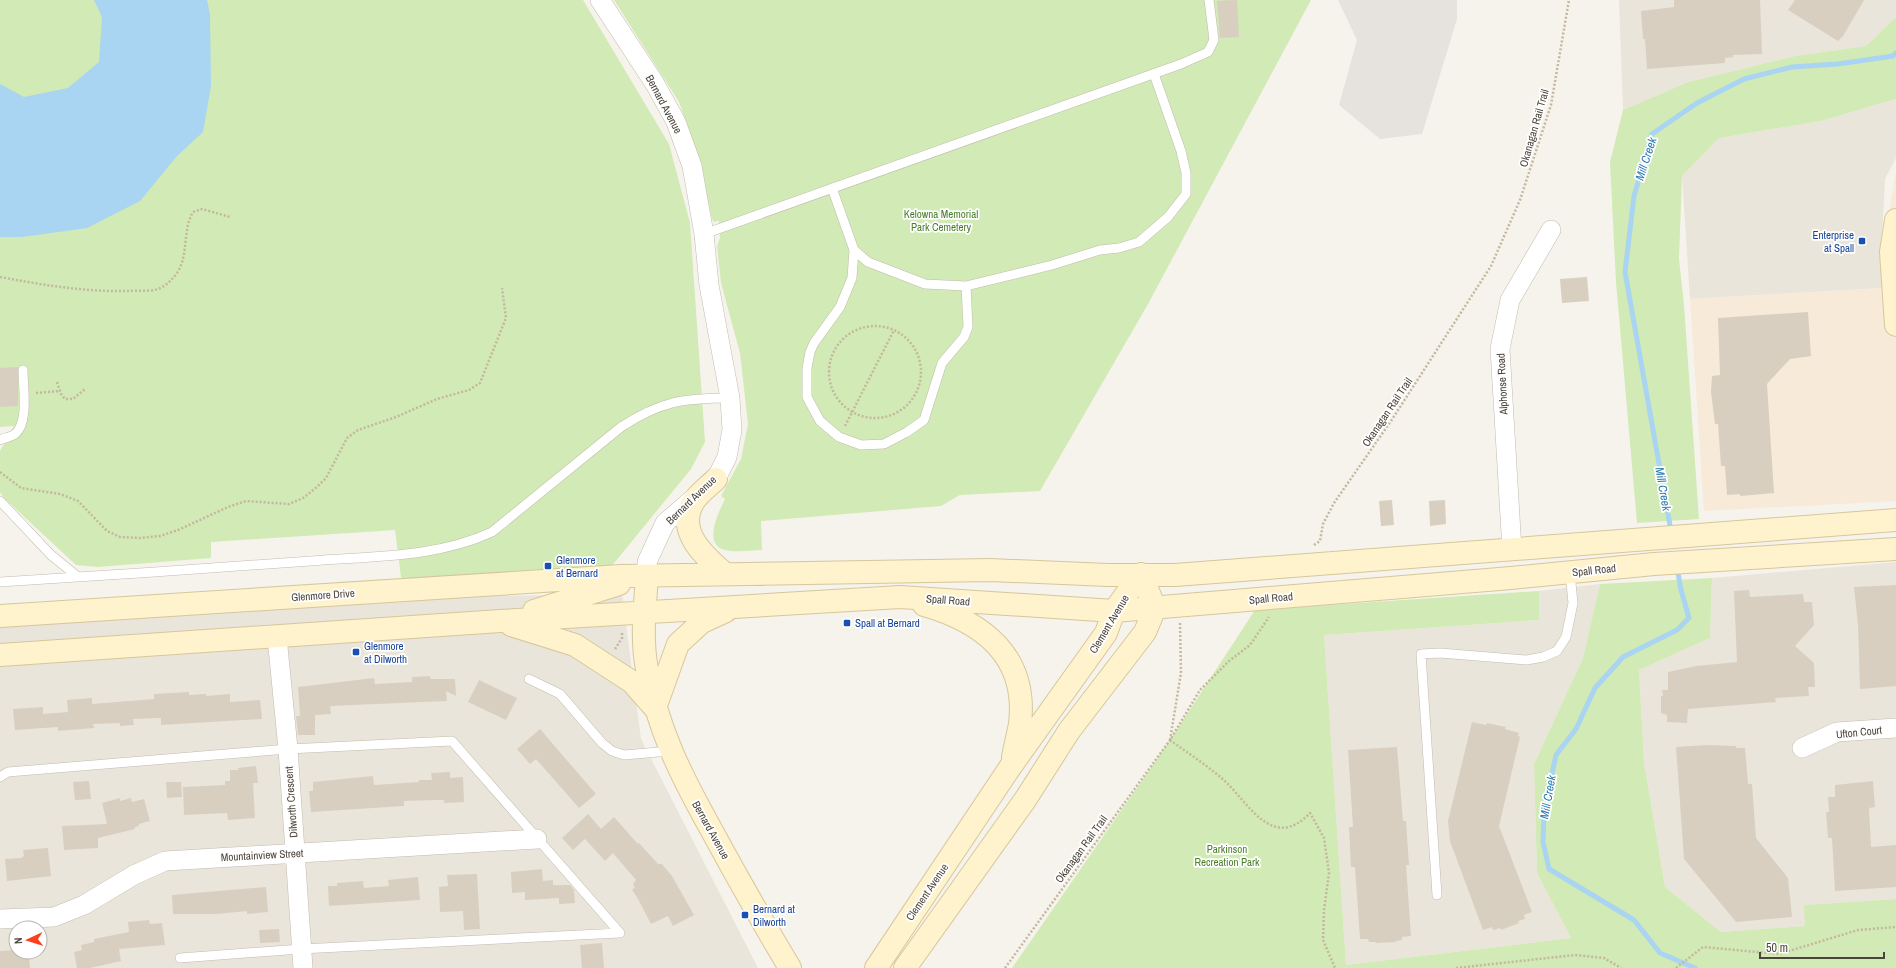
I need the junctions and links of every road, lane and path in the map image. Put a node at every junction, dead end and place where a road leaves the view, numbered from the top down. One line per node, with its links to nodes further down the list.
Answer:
1 (600, 0): 9 (street, Bernard Avenue)
2 (1210, 0): 4 (lane)
3 (1569, 0): 29 (path, Okanagan Rail Trail)
4 (1154, 74): 5 (lane); 13 (lane)
5 (832, 188): 9 (lane); 10 (lane)
6 (230, 217): 11 (path)
7 (1896, 220): 12 (main road)
8 (1551, 230): 31 (street, Alphonse Road)
9 (704, 234): 22 (street, Bernard Avenue)
10 (854, 250): 13 (lane); 13 (lane)
11 (0, 277)
12 (1894, 282): 15 (main road)
13 (966, 286)
14 (502, 288): 25 (path)
15 (1896, 324)
16 (894, 330): 23 (path); 23 (path); 23 (path)
17 (23, 370): 21 (lane)
18 (57, 382): 20 (path)
19 (85, 389): 20 (path)
20 (60, 391): 21 (path)
21 (24, 393): 24 (lane)
22 (730, 398): 26 (street, Bernard Avenue); 36 (lane)
23 (852, 413)
24 (0, 440)
25 (0, 472)
26 (716, 479): 33 (main road); 35 (street, Bernard Avenue)
27 (0, 501): 36 (lane)
28 (1896, 520): 31 (main road)
29 (1309, 548)
30 (1896, 549): 32 (main road, Spall Road)
31 (1512, 550): 34 (main road)
32 (1570, 572): 39 (main road, Spall Road); 62 (lane)
33 (724, 573): 34 (main road); 35 (main road)
34 (1140, 574): 42 (main road); 43 (main road, Clement Avenue)
35 (647, 576): 44 (main road, Bernard Avenue); 45 (main road, Glenmore Drive); 46 (main road)
36 (78, 577): 37 (lane)
37 (0, 582)
38 (900, 597): 41 (main road, Spall Road); 43 (main road, Spall Road); 58 (main road)
39 (1283, 597): 40 (main road, Spall Road); 54 (path, Okanagan Rail Trail)
40 (1180, 606): 42 (main road, Spall Road); 54 (path, Okanagan Rail Trail)
41 (737, 607): 44 (main road, Spall Road); 52 (main road)
42 (1154, 608): 43 (main road, Spall Road); 70 (main road)
43 (1114, 611): 58 (main road, Clement Avenue)
44 (645, 612): 46 (main road); 52 (main road, Bernard Avenue)
45 (0, 616)
46 (500, 621): 48 (main road); 52 (main road)
47 (622, 632): 49 (path)
48 (277, 637): 50 (main road); 56 (street, Dilworth Crescent)
49 (611, 654)
50 (0, 655)
51 (529, 679): 57 (lane)
52 (655, 708): 57 (main road, Bernard Avenue)
53 (1896, 728): 55 (street, Ufton Court)
54 (1170, 740): 71 (path, Okanagan Rail Trail); 72 (path)
55 (1802, 748)
56 (288, 749): 59 (lane); 60 (lane); 61 (street, Dilworth Crescent)
57 (670, 751): 68 (main road, Bernard Avenue)
58 (1011, 766): 69 (main road, Clement Avenue)
59 (0, 777)
60 (537, 839): 61 (street, Mountainview Street); 65 (lane)
61 (295, 854): 63 (street, Mountainview Street); 65 (street, Dilworth Crescent)
62 (1437, 895)
63 (0, 919)
64 (1896, 927): 75 (path)
65 (301, 949): 66 (lane); 67 (street, Dilworth Crescent)
66 (180, 958)
67 (303, 968)
68 (790, 968)
69 (876, 968)
70 (905, 968)
71 (1005, 968)
72 (1334, 968)
73 (1456, 968): 74 (path)
74 (1621, 968)
75 (1676, 968)

